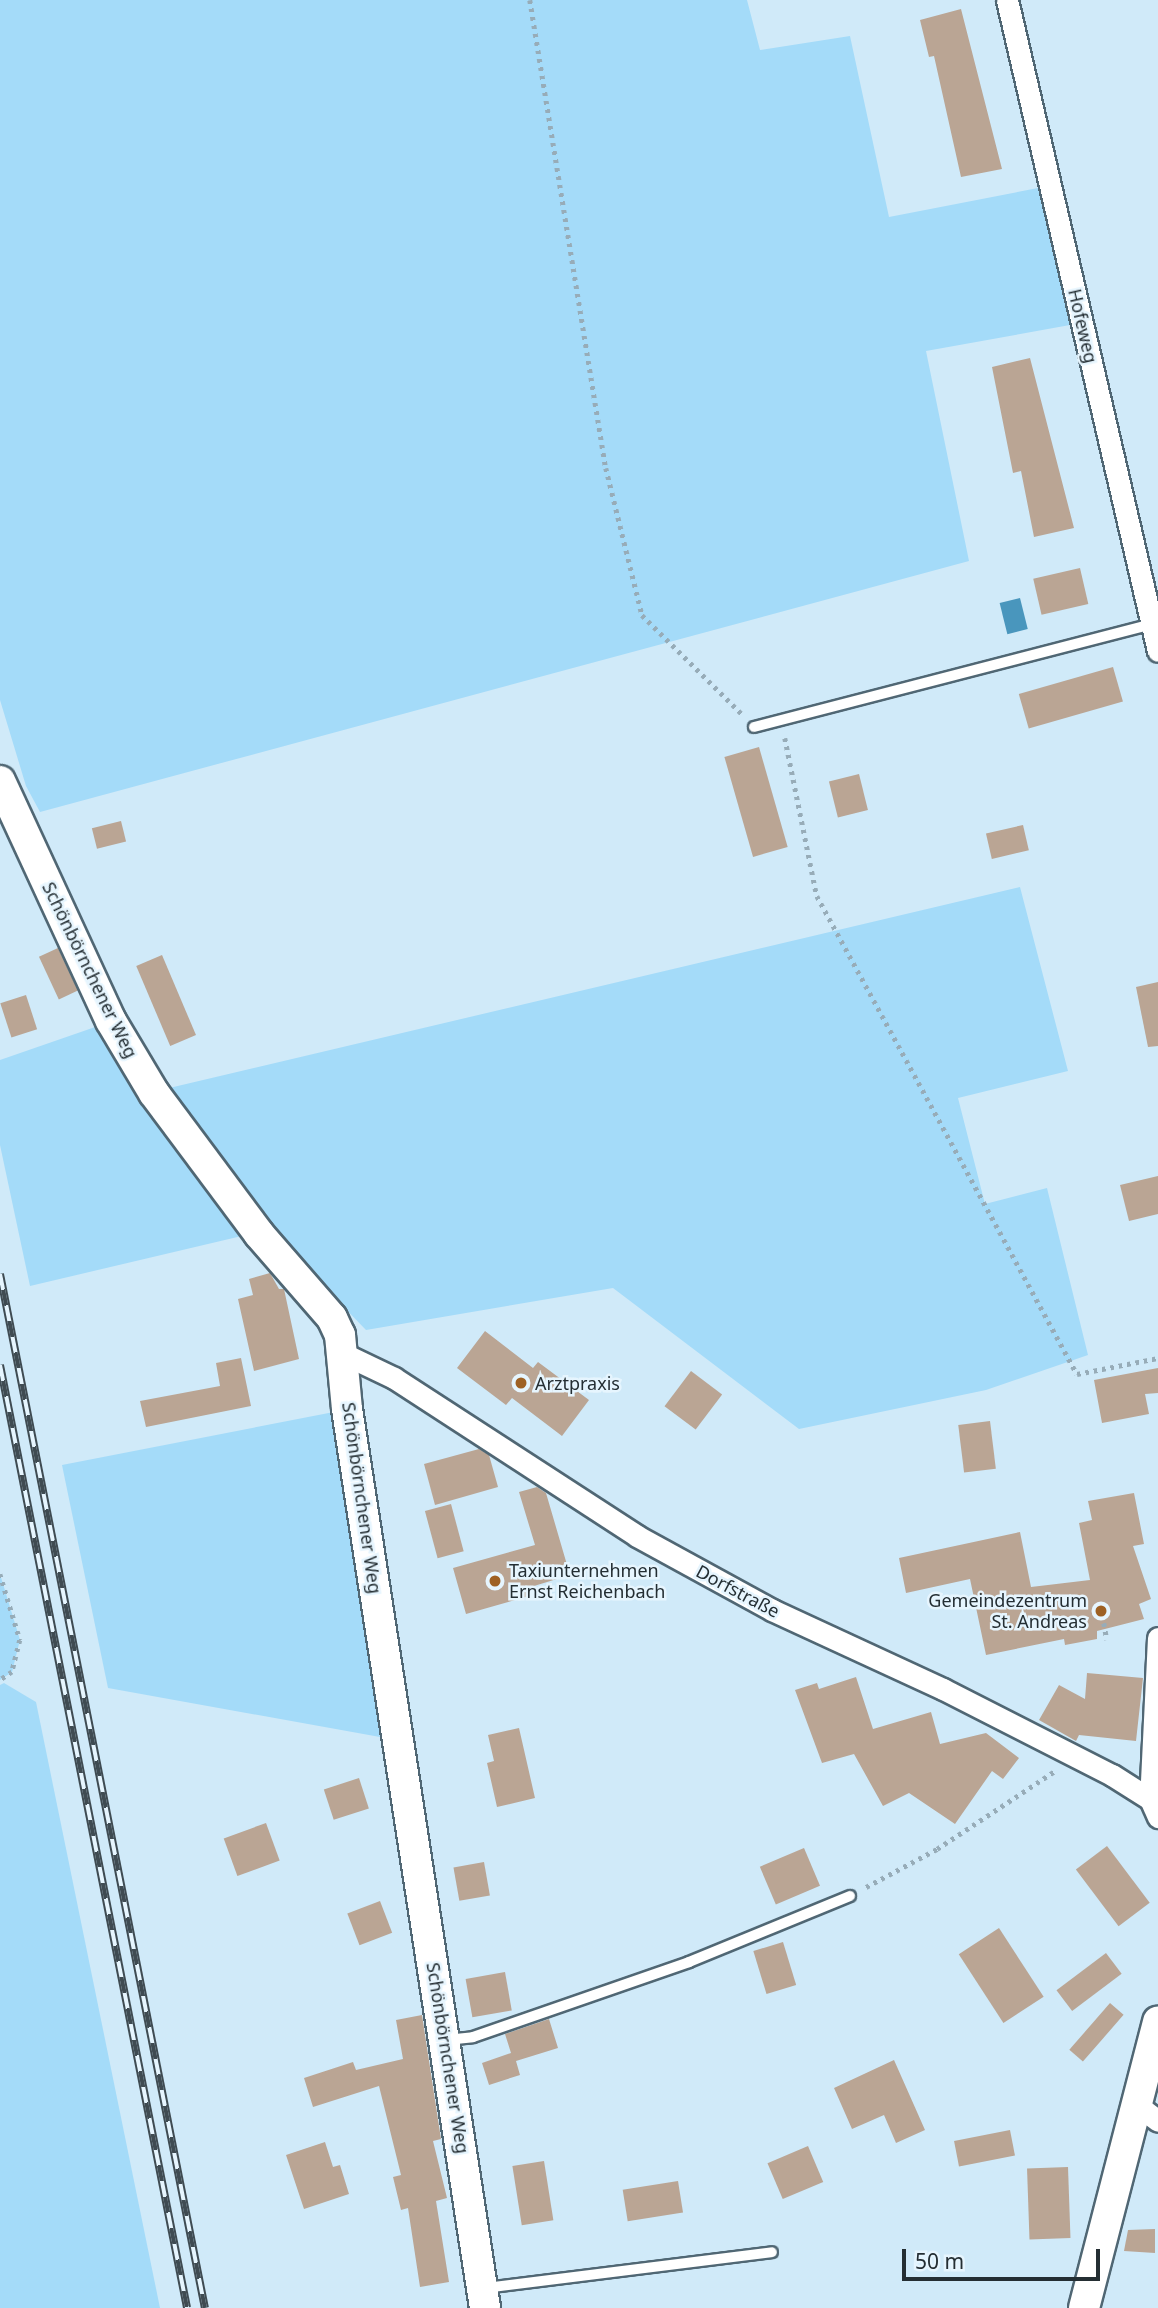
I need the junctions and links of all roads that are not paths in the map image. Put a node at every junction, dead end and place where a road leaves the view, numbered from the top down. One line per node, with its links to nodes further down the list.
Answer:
1 (1007, 0): 2 (street, Hofeweg)
2 (1151, 624): 3 (street, Hofeweg); 4 (lane)
3 (1158, 652)
4 (754, 727)
5 (0, 781): 6 (street, Schönbörnchener Weg)
6 (344, 1353): 8 (street, Dorfstraße); 11 (street, Schönbörnchener Weg)
7 (1158, 1639): 8 (street)
8 (1154, 1808)
9 (850, 1896): 11 (lane)
10 (1158, 2021): 12 (street)
11 (446, 2040): 14 (street, Schönbörnchener Weg)
12 (1147, 2113): 15 (street)
13 (772, 2252): 14 (lane)
14 (484, 2298)
15 (1084, 2308)

